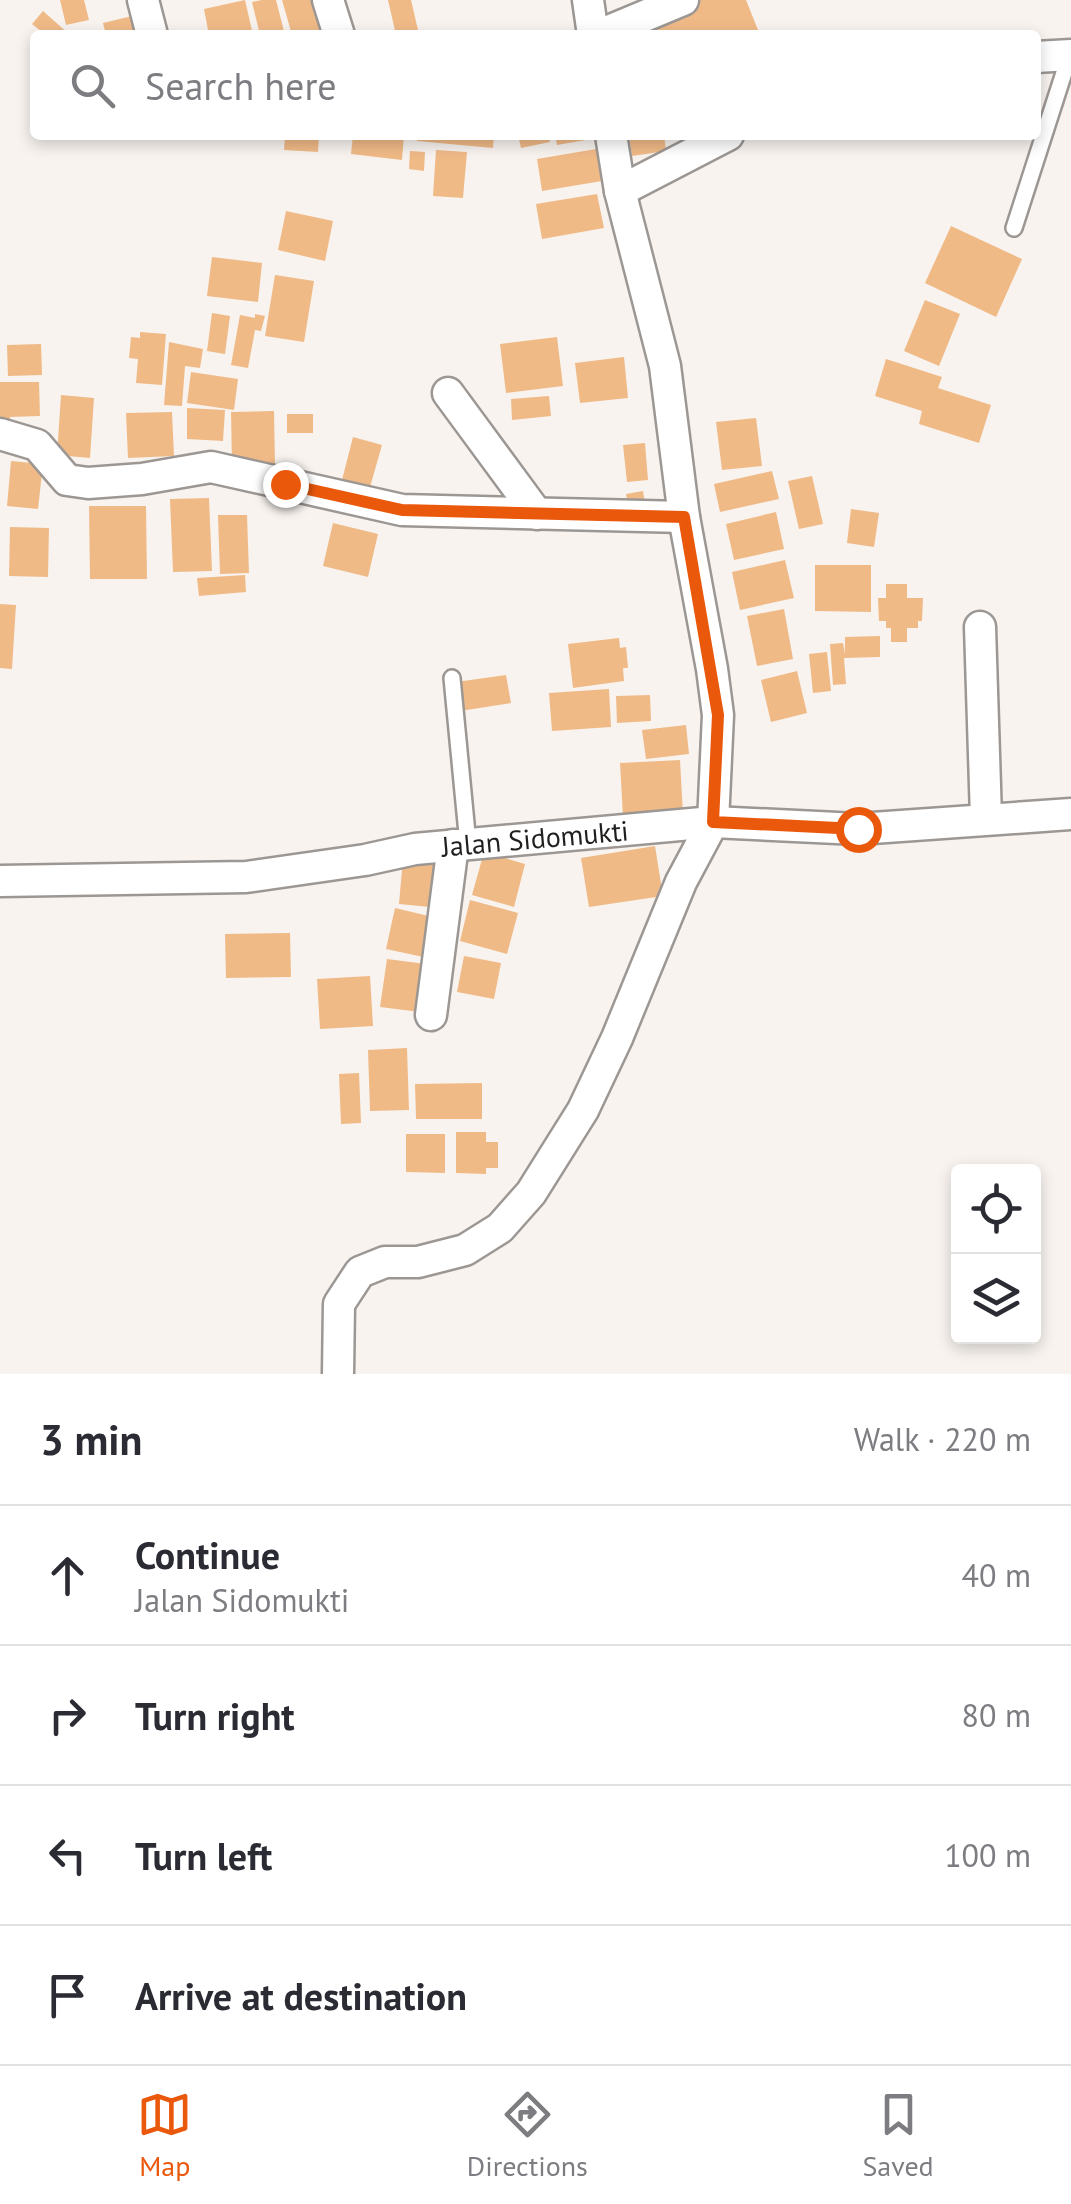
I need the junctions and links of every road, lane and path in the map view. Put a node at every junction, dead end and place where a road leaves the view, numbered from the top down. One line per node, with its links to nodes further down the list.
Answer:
1 (143, 0): 5 (street)
2 (328, 0): 6 (street)
3 (588, 0): 7 (street)
4 (683, 0): 8 (street)
5 (151, 30)
6 (337, 30)
7 (595, 30)
8 (608, 30)
9 (1071, 54): 10 (street); 14 (lane)
10 (1041, 57)
11 (612, 140): 13 (street)
12 (718, 140): 13 (street)
13 (620, 191): 18 (street)
14 (1014, 228)
15 (448, 393): 17 (street)
16 (0, 434): 17 (street)
17 (536, 514): 18 (street)
18 (684, 517): 23 (street)
19 (980, 627): 22 (street)
20 (452, 678): 24 (lane)
21 (1071, 814): 22 (street, Jalan Sidomukti)
22 (986, 818): 23 (street, Jalan Sidomukti)
23 (713, 822): 24 (street, Jalan Sidomukti); 27 (street)
24 (461, 844): 25 (street, Jalan Sidomukti); 26 (street)
25 (0, 881)
26 (432, 1015)
27 (338, 1374)

